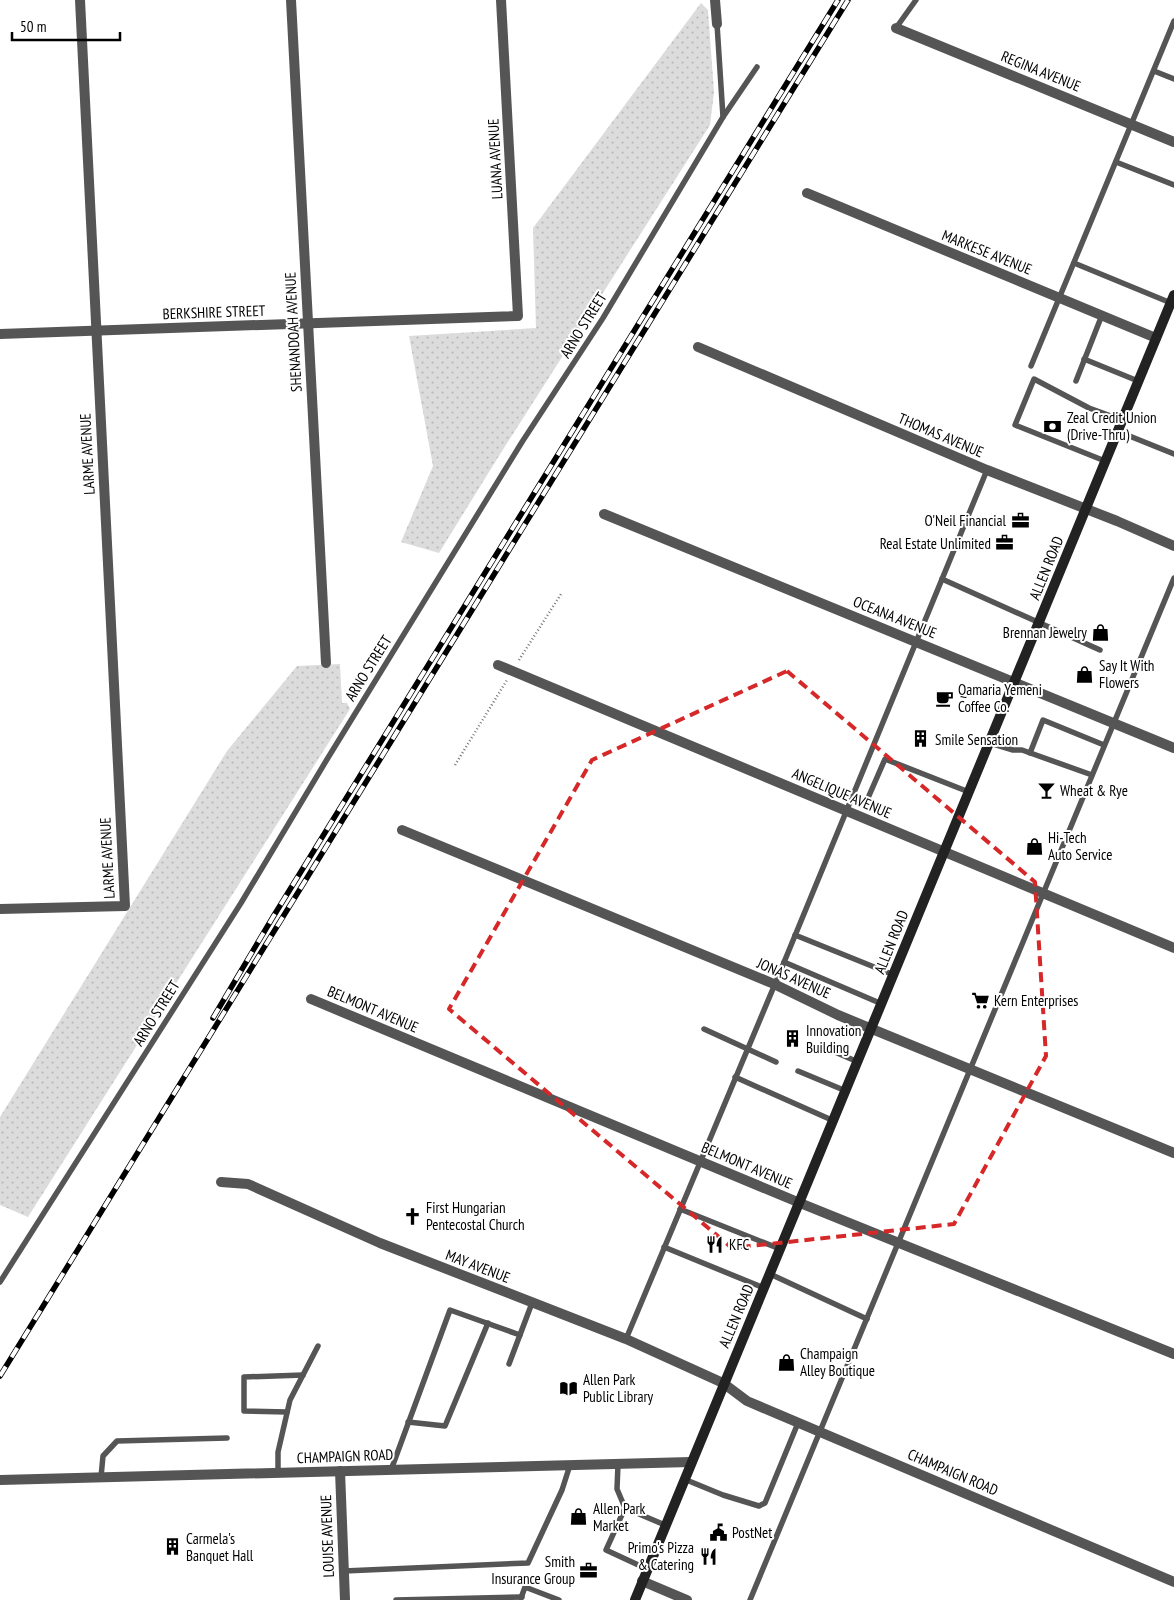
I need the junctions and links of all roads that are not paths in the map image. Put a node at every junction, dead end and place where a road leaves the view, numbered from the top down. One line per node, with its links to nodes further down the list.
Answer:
1 (80, 0): 24 (street, LARME AVENUE)
2 (291, 0): 23 (street, SHENANDOAH AVENUE)
3 (501, 0): 22 (street, LUANA AVENUE)
4 (715, 0): 7 (street)
5 (916, 0): 8 (lane)
6 (1174, 22): 10 (lane)
7 (717, 24): 12 (lane)
8 (896, 28): 13 (street, REGINA AVENUE)
9 (756, 67): 12 (lane, ARNO STREET)
10 (1154, 71): 11 (lane); 13 (lane)
11 (1174, 79)
12 (723, 116): 88 (lane, ARNO STREET)
13 (1131, 125): 14 (street, REGINA AVENUE); 15 (lane)
14 (1174, 142)
15 (1116, 162): 16 (lane); 18 (lane)
16 (1174, 185)
17 (807, 193): 19 (street, MARKESE AVENUE)
18 (1074, 263): 19 (lane); 20 (lane)
19 (1060, 298): 21 (street, MARKESE AVENUE); 29 (lane)
20 (1172, 299): 26 (main road, ALLEN ROAD)
21 (1102, 315): 26 (street, MARKESE AVENUE); 28 (lane)
22 (518, 316): 23 (street, BERKSHIRE STREET)
23 (308, 323): 24 (street, BERKSHIRE STREET); 45 (street, SHENANDOAH AVENUE)
24 (96, 331): 25 (street, BERKSHIRE STREET); 60 (street, LARME AVENUE)
25 (0, 334)
26 (1156, 338): 31 (main road, ALLEN ROAD)
27 (698, 347): 36 (street, THOMAS AVENUE)
28 (1084, 359): 30 (lane); 31 (lane)
29 (1031, 366)
30 (1076, 380)
31 (1138, 381): 32 (main road, ALLEN ROAD)
32 (1122, 420): 33 (main road, ALLEN ROAD); 35 (lane)
33 (1118, 431): 34 (lane); 35 (main road, ALLEN ROAD)
34 (1174, 452)
35 (1105, 461): 37 (main road, ALLEN ROAD)
36 (987, 470): 37 (street, THOMAS AVENUE); 41 (lane)
37 (1086, 509): 39 (street, THOMAS AVENUE); 42 (main road, ALLEN ROAD)
38 (604, 514): 43 (street, OCEANA AVENUE)
39 (1174, 546)
40 (1174, 578): 48 (lane)
41 (942, 579): 42 (lane); 43 (lane)
42 (1039, 622): 44 (lane); 47 (main road, ALLEN ROAD)
43 (916, 642): 47 (street, OCEANA AVENUE); 56 (lane)
44 (1100, 650)
45 (326, 663)
46 (498, 666): 56 (street, ANGELIQUE AVENUE)
47 (1015, 682): 48 (street, OCEANA AVENUE); 49 (main road, ALLEN ROAD)
48 (1114, 723): 50 (lane); 51 (street, OCEANA AVENUE)
49 (990, 743): 52 (lane); 54 (main road, ALLEN ROAD)
50 (1104, 745): 52 (lane); 53 (lane)
51 (1174, 748)
52 (1030, 753): 53 (lane)
53 (1092, 775): 59 (lane)
54 (969, 792): 55 (lane); 58 (main road, ALLEN ROAD)
55 (868, 798)
56 (846, 811): 58 (street, ANGELIQUE AVENUE); 61 (lane)
57 (402, 830): 65 (street, JONAS AVENUE)
58 (944, 852): 59 (street, ANGELIQUE AVENUE); 64 (main road, ALLEN ROAD)
59 (1043, 893): 62 (street, ANGELIQUE AVENUE); 74 (lane)
60 (0, 909)
61 (795, 935): 63 (lane); 64 (lane)
62 (1174, 948)
63 (784, 962): 65 (lane); 67 (lane)
64 (894, 975): 67 (main road, ALLEN ROAD)
65 (774, 984): 68 (street, JONAS AVENUE); 70 (lane)
66 (310, 999): 80 (street, BELMONT AVENUE)
67 (882, 1004): 68 (main road, ALLEN ROAD)
68 (872, 1028): 73 (main road, ALLEN ROAD); 74 (street, JONAS AVENUE)
69 (704, 1029): 70 (lane)
70 (748, 1049): 72 (lane); 76 (lane)
71 (834, 1052): 73 (lane)
72 (776, 1062)
73 (858, 1062): 77 (main road, ALLEN ROAD)
74 (971, 1069): 79 (street, JONAS AVENUE); 84 (lane)
75 (798, 1071): 77 (lane)
76 (735, 1077): 78 (lane); 80 (lane)
77 (846, 1091): 78 (main road, ALLEN ROAD)
78 (834, 1121): 82 (main road, ALLEN ROAD)
79 (1174, 1153)
80 (700, 1161): 82 (street, BELMONT AVENUE); 83 (lane)
81 (221, 1182): 90 (street, MAY AVENUE)
82 (800, 1203): 84 (street, BELMONT AVENUE); 86 (main road, ALLEN ROAD)
83 (680, 1209): 85 (lane); 86 (lane)
84 (898, 1243): 91 (lane); 96 (street, BELMONT AVENUE)
85 (664, 1247): 89 (lane); 94 (lane)
86 (780, 1249): 87 (main road, ALLEN ROAD)
87 (770, 1274): 89 (main road, ALLEN ROAD); 91 (lane)
88 (0, 1282)
89 (764, 1288): 99 (main road, ALLEN ROAD)
90 (532, 1303): 93 (lane); 94 (street, MAY AVENUE)
91 (867, 1319): 103 (lane)
92 (488, 1323): 93 (lane); 101 (lane); 101 (lane)
93 (520, 1335): 97 (lane)
94 (626, 1339): 99 (street, MAY AVENUE)
95 (318, 1346): 98 (lane)
96 (1174, 1354)
97 (509, 1364)
98 (303, 1375): 100 (lane); 100 (lane)
99 (723, 1383): 102 (street, CHAMPAIGN ROAD); 105 (main road, ALLEN ROAD)
100 (287, 1412): 110 (lane)
101 (408, 1422): 108 (lane)
102 (798, 1423): 103 (street, CHAMPAIGN ROAD); 112 (lane)
103 (820, 1432): 119 (street, CHAMPAIGN ROAD); 126 (lane)
104 (226, 1438): 111 (lane)
105 (691, 1462): 106 (street, CHAMPAIGN ROAD); 112 (main road, ALLEN ROAD)
106 (618, 1464): 107 (street, CHAMPAIGN ROAD); 114 (lane)
107 (570, 1465): 108 (street, CHAMPAIGN ROAD); 117 (lane)
108 (391, 1470): 109 (street, CHAMPAIGN ROAD)
109 (340, 1471): 110 (street, CHAMPAIGN ROAD); 117 (street, LOUISE AVENUE)
110 (278, 1473): 111 (street, CHAMPAIGN ROAD)
111 (101, 1477): 113 (street, CHAMPAIGN ROAD)
112 (684, 1479): 115 (main road, ALLEN ROAD)
113 (0, 1480)
114 (625, 1508): 115 (lane); 116 (lane)
115 (666, 1525): 116 (main road, ALLEN ROAD)
116 (648, 1569): 118 (main road, ALLEN ROAD)
117 (344, 1571): 121 (street, LOUISE AVENUE)
118 (642, 1581): 124 (main road, ALLEN ROAD); 125 (street)
119 (1174, 1582)
120 (521, 1598): 122 (lane); 123 (lane)
121 (345, 1600)
122 (396, 1600)
123 (559, 1600)
124 (635, 1600)
125 (687, 1600)
126 (750, 1600)

